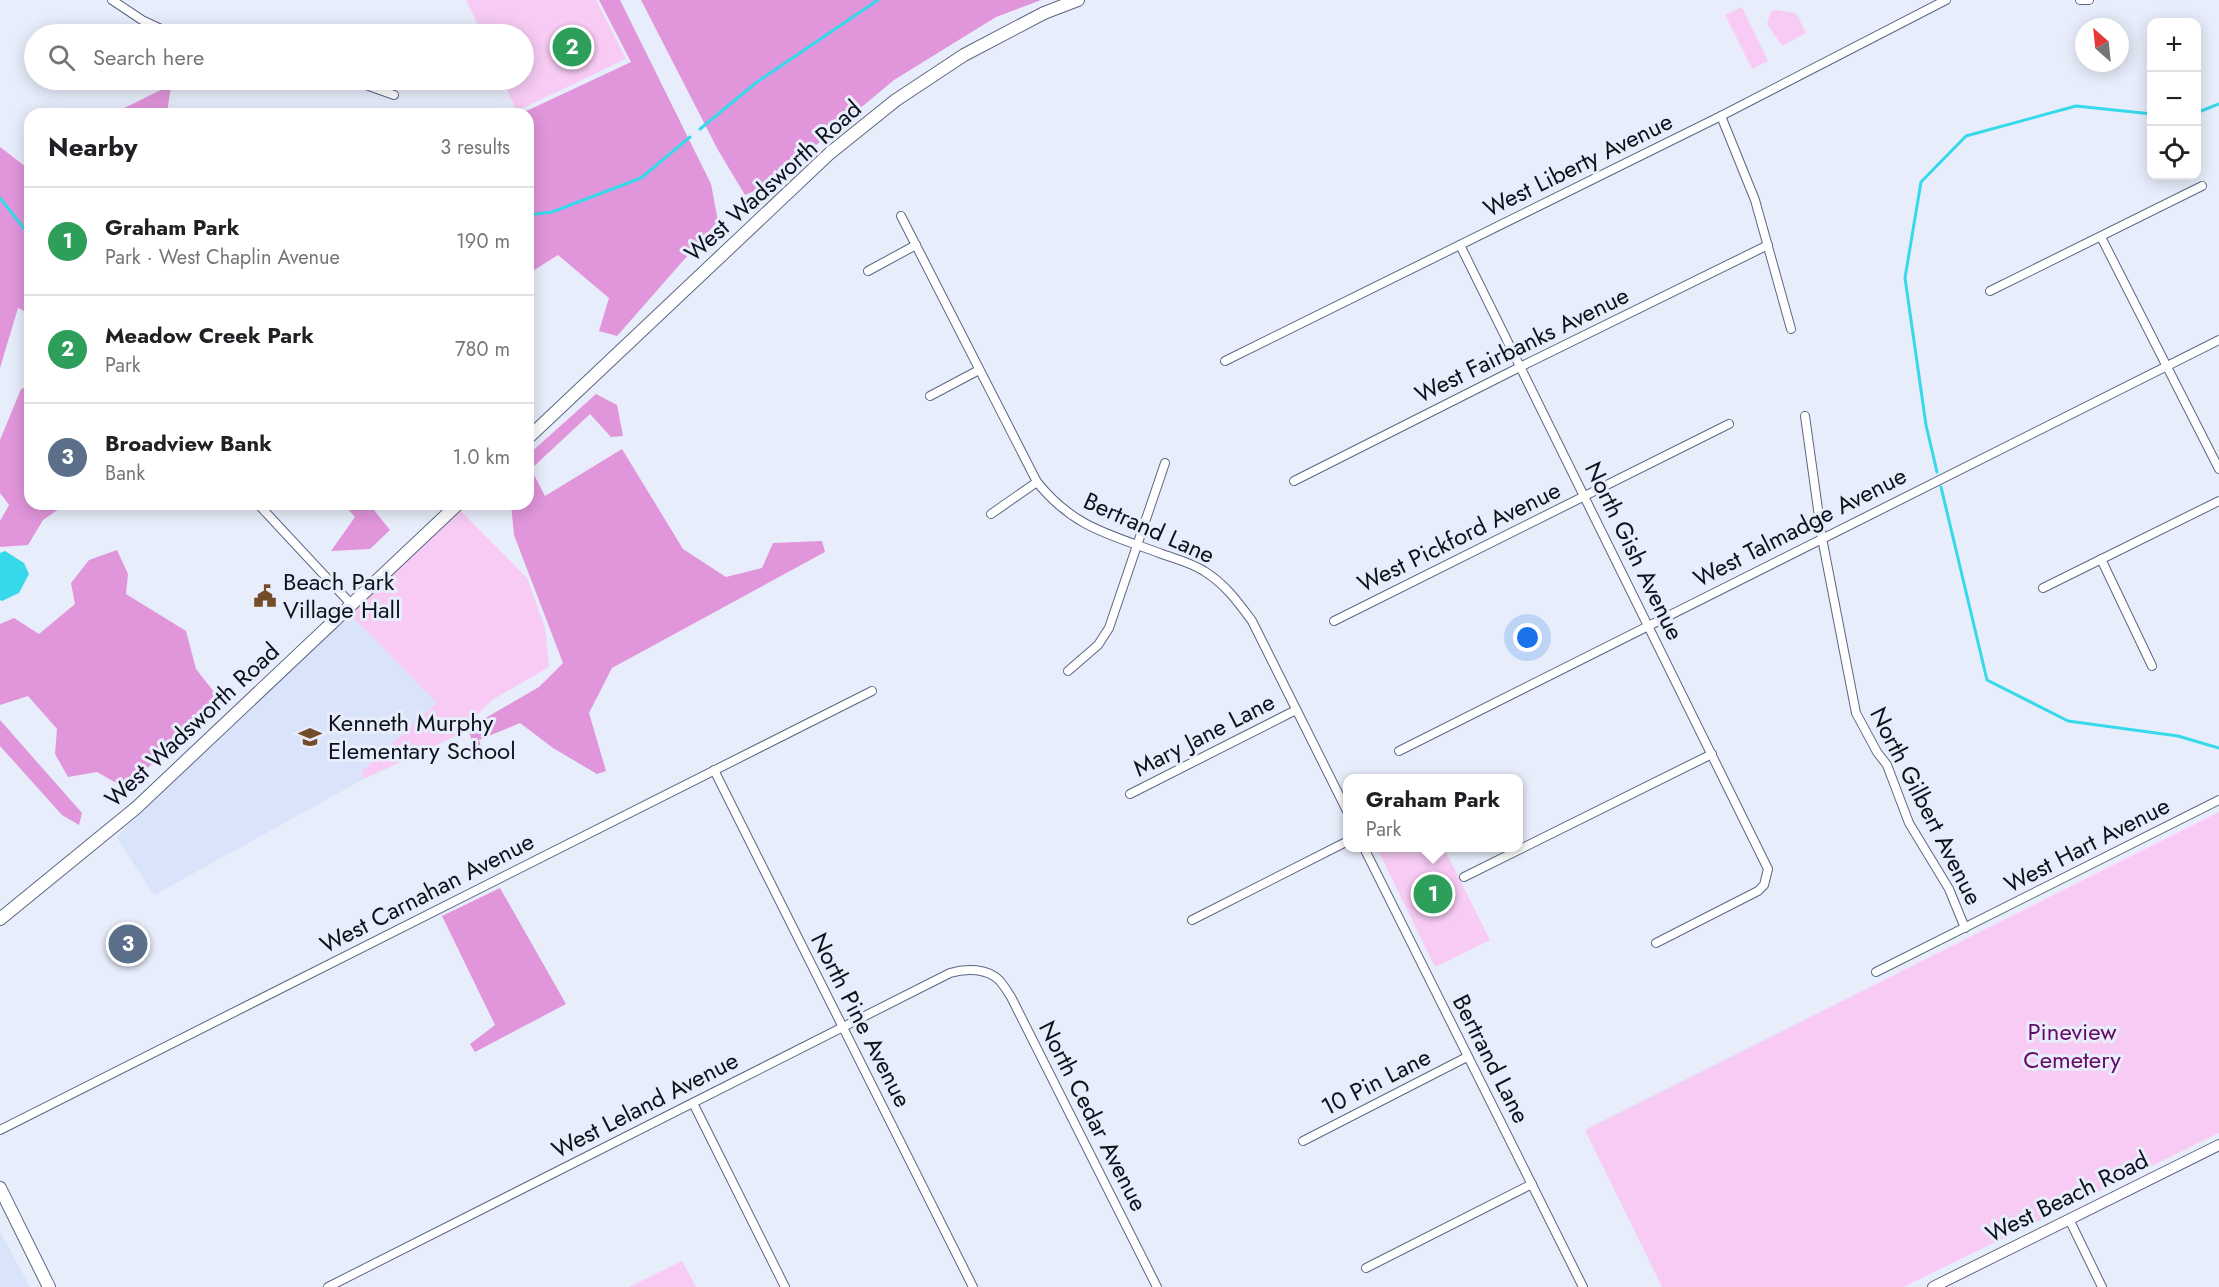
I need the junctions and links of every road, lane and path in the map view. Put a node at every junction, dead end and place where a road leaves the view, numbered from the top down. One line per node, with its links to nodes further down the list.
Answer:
1 (112, 0): 6 (street)
2 (1078, 0): 27 (main road, West Wadsworth Road)
3 (1946, 0): 9 (street, West Liberty Avenue)
4 (2080, 0): 5 (street)
5 (2089, 0)
6 (151, 24)
7 (380, 90): 8 (street)
8 (394, 95)
9 (1721, 116): 14 (street, West Liberty Avenue); 15 (street)
10 (2202, 186): 12 (street)
11 (901, 216): 13 (street, Bertrand Lane)
12 (2101, 237): 17 (street); 21 (street)
13 (916, 245): 16 (street); 23 (street, Bertrand Lane)
14 (1460, 245): 20 (street, West Liberty Avenue); 22 (street, North Gish Avenue)
15 (1768, 245): 18 (street); 22 (street, West Fairbanks Avenue)
16 (868, 271)
17 (1990, 291)
18 (1791, 329)
19 (2219, 340): 21 (street, West Talmadge Avenue)
20 (1225, 361)
21 (2168, 366): 29 (street); 37 (street, West Talmadge Avenue)
22 (1520, 367): 30 (street, West Fairbanks Avenue); 32 (street, North Gish Avenue)
23 (979, 370): 24 (street); 31 (street, Bertrand Lane)
24 (930, 396)
25 (1804, 416): 37 (street, North Gilbert Avenue)
26 (1729, 424): 32 (street, West Pickford Avenue)
27 (534, 432)
28 (1165, 463): 38 (street)
29 (2219, 469)
30 (1294, 481)
31 (1037, 482): 36 (street); 38 (street, Bertrand Lane)
32 (1585, 496): 42 (street, West Pickford Avenue); 43 (street, North Gish Avenue)
33 (2219, 501): 39 (street)
34 (264, 510): 41 (street)
35 (452, 510): 41 (main road, West Wadsworth Road)
36 (991, 514)
37 (1822, 538): 43 (street, West Talmadge Avenue); 61 (street, North Gilbert Avenue)
38 (1138, 545): 45 (street); 47 (street, Bertrand Lane)
39 (2101, 559): 40 (street); 44 (street)
40 (2043, 588)
41 (352, 605): 59 (main road, West Wadsworth Road)
42 (1334, 621)
43 (1648, 625): 48 (street, West Talmadge Avenue); 49 (street, North Gish Avenue)
44 (2152, 666)
45 (1068, 671)
46 (872, 691): 50 (street, West Carnahan Avenue)
47 (1296, 710): 51 (street, Mary Jane Lane); 53 (street, Bertrand Lane)
48 (1399, 751)
49 (1712, 754): 55 (street); 62 (street, North Gish Avenue)
50 (714, 770): 65 (street, North Pine Avenue); 68 (street, West Carnahan Avenue)
51 (1130, 794)
52 (2219, 800): 61 (street, West Hart Avenue)
53 (1343, 805)
54 (1343, 843): 60 (street)
55 (1523, 848)
56 (1367, 852): 66 (street, Bertrand Lane)
57 (1514, 852): 58 (street)
58 (1464, 877)
59 (0, 919)
60 (1192, 920)
61 (1965, 928): 64 (street, West Hart Avenue)
62 (1656, 943)
63 (983, 972): 65 (street, West Leland Avenue); 79 (street, North Cedar Avenue)
64 (1876, 972)
65 (843, 1027): 67 (street, West Leland Avenue); 78 (street, North Pine Avenue)
66 (1467, 1057): 69 (street, 10 Pin Lane); 71 (street, Bertrand Lane)
67 (693, 1102): 76 (street, West Leland Avenue); 77 (street)
68 (0, 1130)
69 (1303, 1141)
70 (2219, 1145): 73 (street, West Beach Road)
71 (1532, 1184): 74 (street); 80 (street, Bertrand Lane)
72 (0, 1188): 75 (main road)
73 (2069, 1219): 81 (street, West Beach Road); 82 (street)
74 (1366, 1268)
75 (49, 1287)
76 (328, 1287)
77 (785, 1287)
78 (973, 1287)
79 (1157, 1287)
80 (1583, 1287)
81 (1933, 1287)
82 (2102, 1287)

